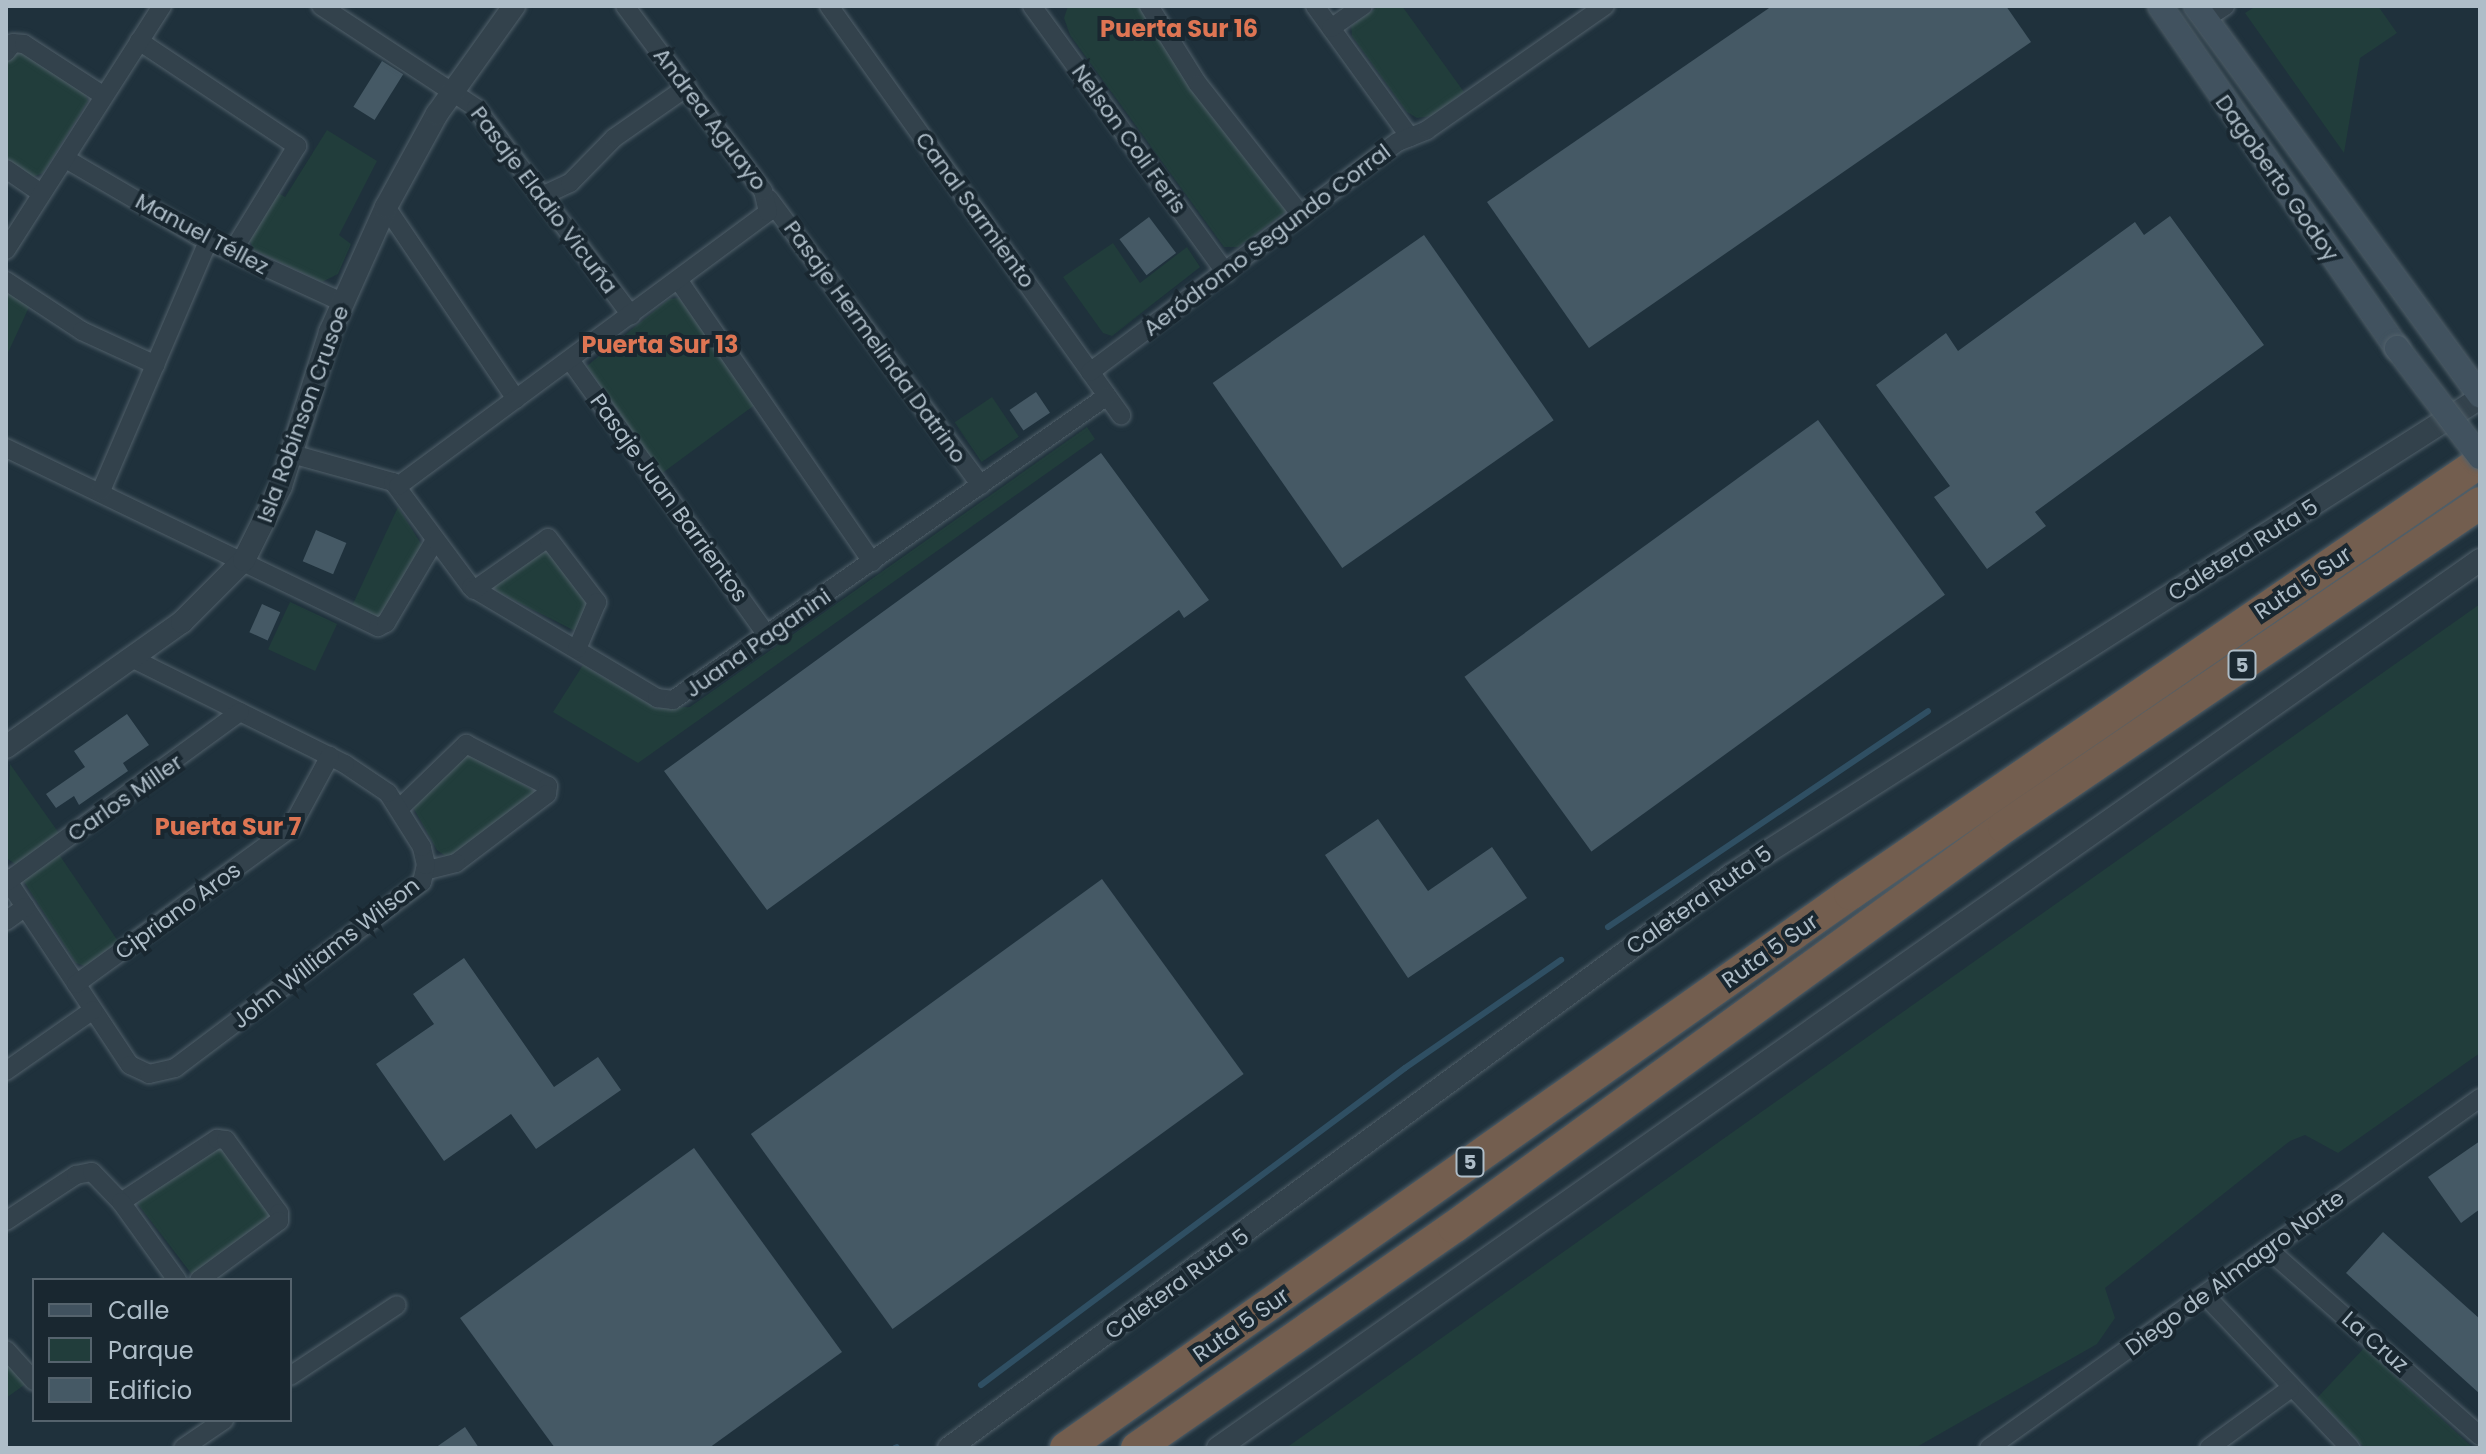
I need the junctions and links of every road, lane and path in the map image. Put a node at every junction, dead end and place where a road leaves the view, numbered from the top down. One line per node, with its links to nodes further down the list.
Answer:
1 (162, 6): 14 (street)
2 (321, 6): 18 (street, Pasaje Eladio Vicuña)
3 (514, 6): 18 (street, Isla Robinson Crusoe)
4 (625, 6): 16 (street, Andrea Aguayo)
5 (829, 6): 39 (street, Canal Sarmiento)
6 (1149, 6): 28 (street)
7 (1315, 6): 13 (street)
8 (1363, 6): 13 (street)
9 (1605, 6): 21 (street, Aeródromo Segundo Corral)
10 (2160, 6): 20 (main road, Dagoberto Godoy)
11 (1040, 9): 32 (street, Nelson Coli Feris)
12 (2209, 10): 17 (main road, Dagoberto Godoy)
13 (1331, 28): 21 (street)
14 (139, 41): 19 (street); 31 (street)
15 (6, 52): 19 (street)
16 (687, 87): 25 (street); 26 (street, Andrea Aguayo)
17 (2255, 89): 20 (main road); 41 (main road, Dagoberto Godoy)
18 (453, 90): 25 (street, Pasaje Eladio Vicuña); 27 (street, Isla Robinson Crusoe)
19 (104, 96): 22 (street)
20 (2228, 107): 46 (main road, Dagoberto Godoy, bridge)
21 (1410, 137): 28 (street, Aeródromo Segundo Corral)
22 (66, 159): 24 (street); 29 (street, Manuel Téllez)
23 (6, 169): 24 (street)
24 (41, 193): 30 (street)
25 (544, 195): 36 (street, Pasaje Eladio Vicuña)
26 (769, 199): 34 (street, Andrea Aguayo); 47 (street, Pasaje Hermelinda Datrino)
27 (386, 207): 35 (street, Isla Robinson Crusoe); 42 (street)
28 (1301, 215): 32 (street, Aeródromo Segundo Corral)
29 (208, 241): 31 (street, Manuel Téllez); 38 (street)
30 (6, 250)
31 (232, 252): 35 (street, Manuel Téllez)
32 (1226, 273): 39 (street, Aeródromo Segundo Corral)
33 (6, 281): 38 (street)
34 (679, 281): 36 (street, Andrea Aguayo); 54 (street)
35 (342, 302): 45 (street, Isla Robinson Crusoe)
36 (631, 315): 37 (street, Andrea Aguayo)
37 (570, 360): 42 (street, Andrea Aguayo); 56 (street, Pasaje Juan Barrientos)
38 (156, 365): 49 (street)
39 (1090, 372): 40 (street, Canal Sarmiento)
40 (1107, 396): 43 (street, Canal Sarmiento); 47 (street, Juana Paganini)
41 (2480, 397): 85 (street, Caletera Ruta 5)
42 (516, 399): 48 (street, Andrea Aguayo)
43 (1121, 415)
44 (6, 448): 49 (street)
45 (292, 454): 48 (street); 52 (street, Isla Robinson Crusoe)
46 (2480, 459): 86 (highway, Ruta 5 Sur / 5)
47 (981, 485): 54 (street, Juana Paganini)
48 (398, 486): 51 (street, Juana Paganini)
49 (101, 491): 52 (street)
50 (2480, 503): 87 (highway, Ruta 5 Sur / 5)
51 (435, 540): 52 (street); 55 (street, Juana Paganini)
52 (244, 560): 58 (street, Isla Robinson Crusoe)
53 (2480, 560): 88 (street)
54 (872, 562): 56 (street, Juana Paganini)
55 (474, 590): 57 (street, Juana Paganini); 57 (street)
56 (768, 637): 57 (street, Juana Paganini)
57 (577, 649)
58 (131, 658): 59 (street, John Williams Wilson); 60 (street, Isla Robinson Crusoe)
59 (240, 712): 61 (street, John Williams Wilson); 64 (street, Carlos Miller)
60 (6, 747)
61 (330, 756): 62 (street, John Williams Wilson); 67 (street, Cipriano Aros)
62 (401, 807): 63 (street, John Williams Wilson); 63 (street)
63 (425, 871): 68 (street, John Williams Wilson)
64 (7, 880): 65 (street, John Williams Wilson)
65 (25, 907): 66 (street); 67 (street, John Williams Wilson)
66 (6, 921)
67 (76, 984): 68 (street, John Williams Wilson)
68 (93, 1010): 69 (street)
69 (6, 1071)
70 (2480, 1098): 73 (street, Diego de Almagro Norte)
71 (121, 1202): 72 (street); 74 (street); 75 (street)
72 (6, 1221)
73 (2269, 1250): 76 (street, Diego de Almagro Norte); 83 (street, La Cruz)
74 (176, 1278)
75 (202, 1278)
76 (2205, 1295): 81 (street); 89 (street, Diego de Almagro Norte)
77 (397, 1305): 79 (street)
78 (6, 1350): 80 (street)
79 (292, 1375)
80 (32, 1379)
81 (2290, 1389): 90 (street); 91 (street)
82 (221, 1422): 84 (street)
83 (2480, 1436)
84 (183, 1448)
85 (949, 1448)
86 (1066, 1448)
87 (1137, 1448)
88 (1218, 1448)
89 (1989, 1448)
90 (2209, 1448)
91 (2350, 1448)

